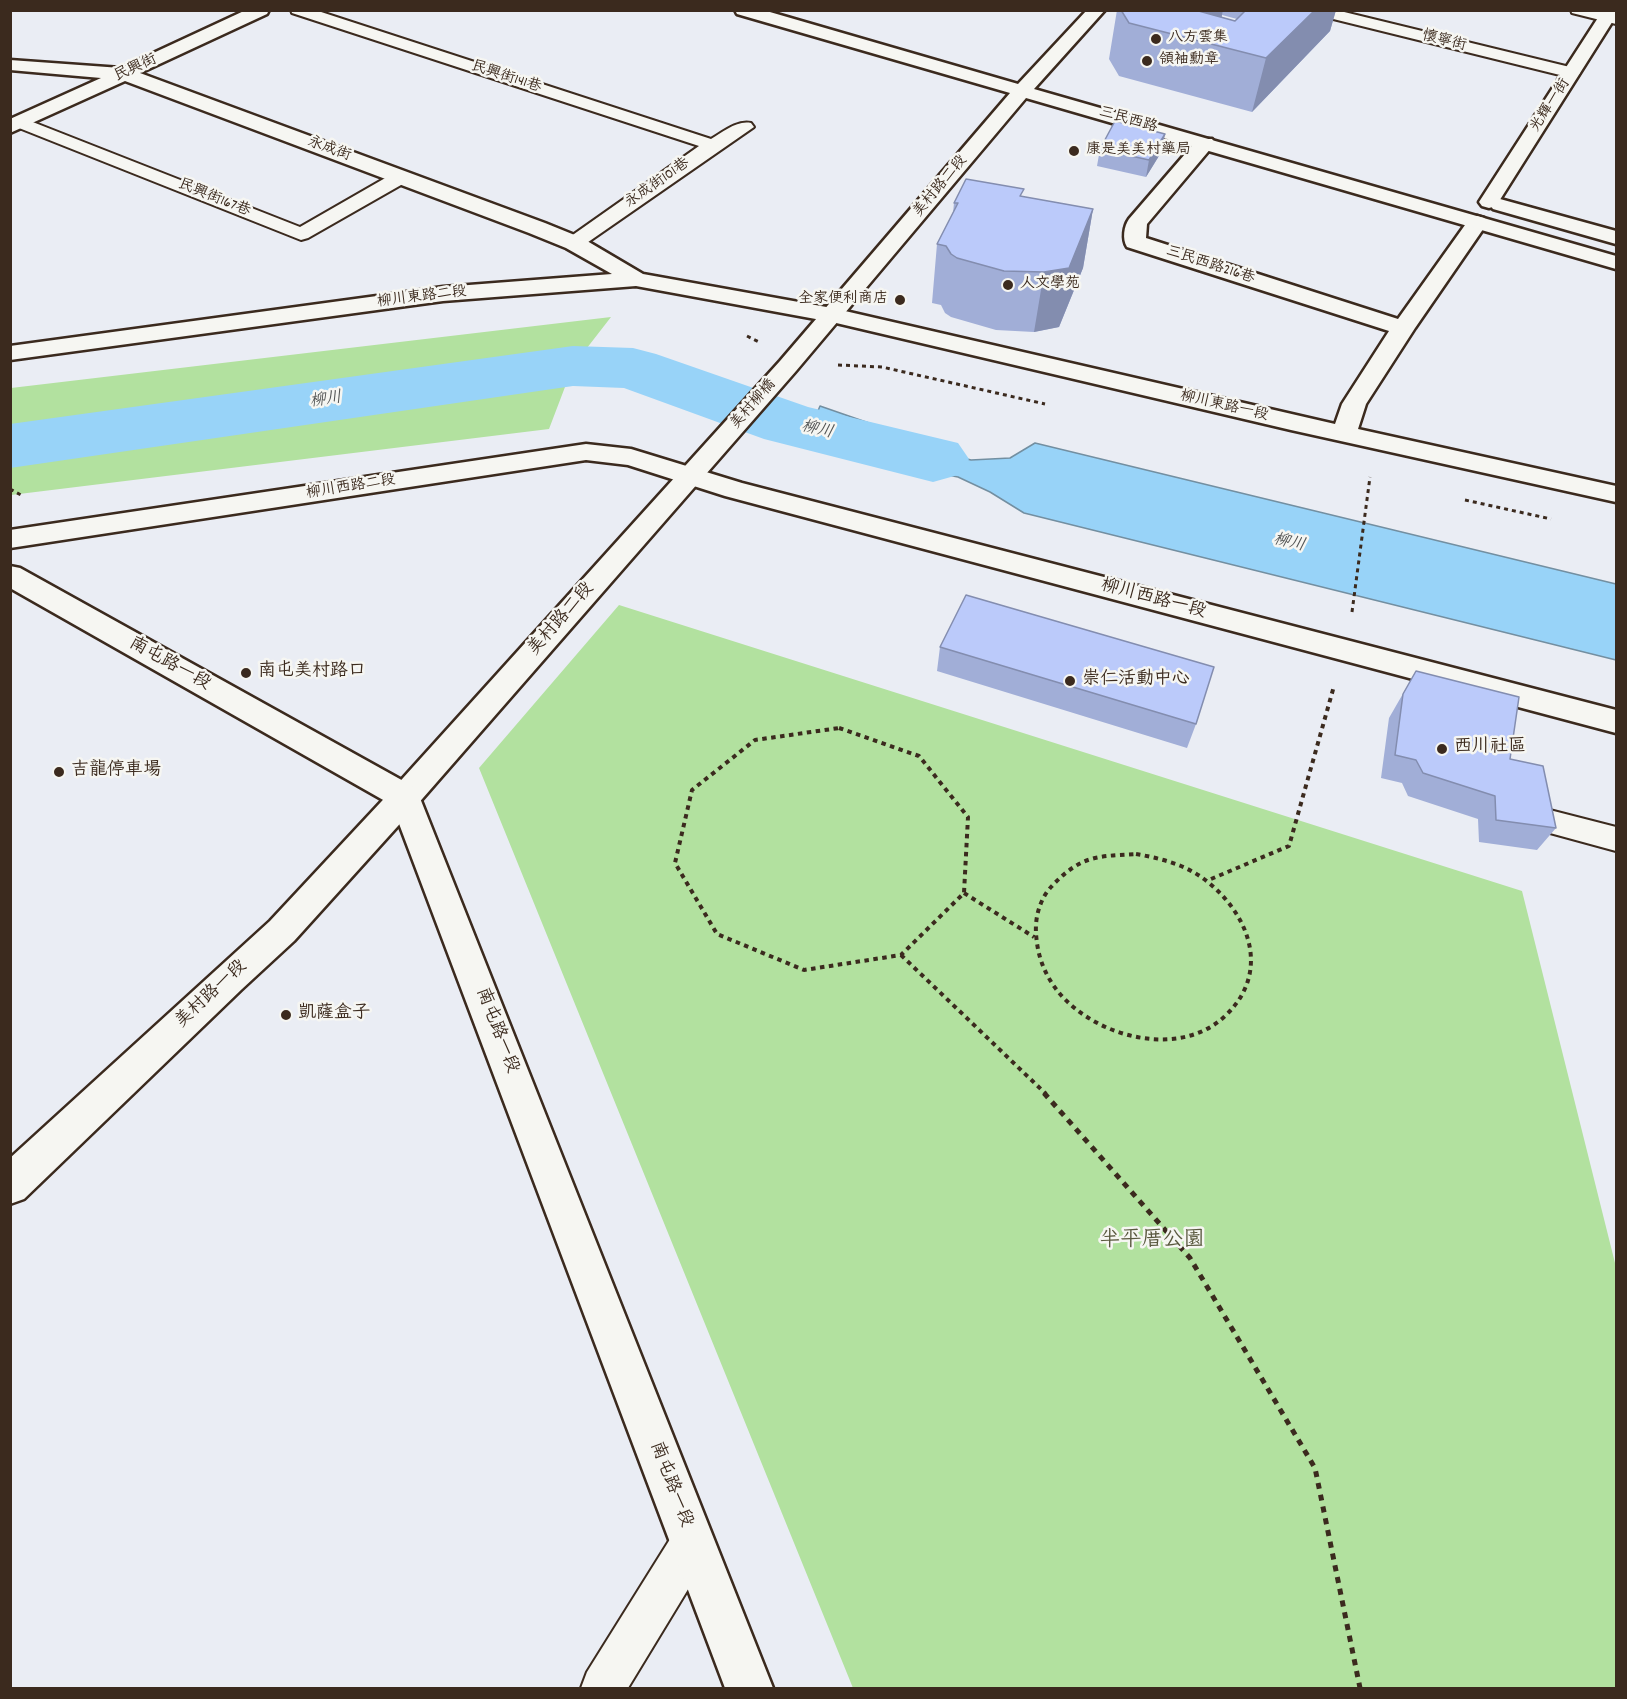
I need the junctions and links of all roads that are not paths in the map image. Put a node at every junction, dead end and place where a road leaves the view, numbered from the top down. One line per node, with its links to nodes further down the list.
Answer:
1 (261, 10): 13 (street, 民興街)
2 (298, 10): 19 (lane, 民興街141巷)
3 (743, 10): 15 (street, 三民西路)
4 (807, 10): 9 (street)
5 (1097, 10): 14 (street, 美村路二段)
6 (1315, 10): 12 (lane, 懷寧街)
7 (1578, 10): 8 (lane)
8 (1612, 16): 12 (street, 光輝一街)
9 (951, 51)
10 (10, 65): 13 (street, 永成街)
11 (1016, 69): 14 (street)
12 (1572, 73): 22 (street, 光輝一街)
13 (124, 74): 16 (street, 民興街); 20 (street, 永成街)
14 (1046, 77): 15 (street, 美村路二段)
15 (1022, 91): 18 (street, 三民西路); 28 (street, 美村路二段)
16 (15, 125): 20 (lane, 民興街167巷)
17 (745, 127): 19 (lane, 永成街101巷)
18 (1205, 143): 23 (street, 三民西路); 29 (street, 三民西路216巷)
19 (713, 145): 25 (lane, 永成街101巷)
20 (401, 177): 25 (street, 永成街)
21 (1466, 196): 22 (street)
22 (1489, 202): 24 (street)
23 (1477, 222): 26 (street, 三民西路); 29 (street)
24 (1617, 238)
25 (574, 243): 27 (street, 永成街)
26 (1617, 262)
27 (636, 279): 28 (street, 柳川東路二段); 30 (street, 柳川東路二段)
28 (832, 315): 31 (street, 美村路二段); 32 (street, 柳川東路一段)
29 (1403, 327): 32 (street)
30 (10, 352)
31 (788, 366): 33 (street, 美村柳橋)
32 (1344, 434): 35 (street, 柳川東路一段)
33 (720, 444): 34 (street, 美村路二段)
34 (690, 477): 36 (street, 柳川西路二段); 38 (street, 柳川西路一段); 39 (street, 美村路二段)
35 (1617, 494)
36 (10, 539)
37 (10, 575): 39 (street, 南屯路一段)
38 (1617, 722)
39 (405, 797): 42 (street, 美村路一段); 43 (street, 南屯路一段)
40 (1538, 819): 41 (lane)
41 (1617, 839)
42 (10, 1185)
43 (692, 1543): 44 (lane); 45 (street, 南屯路一段)
44 (603, 1689)
45 (749, 1689)

